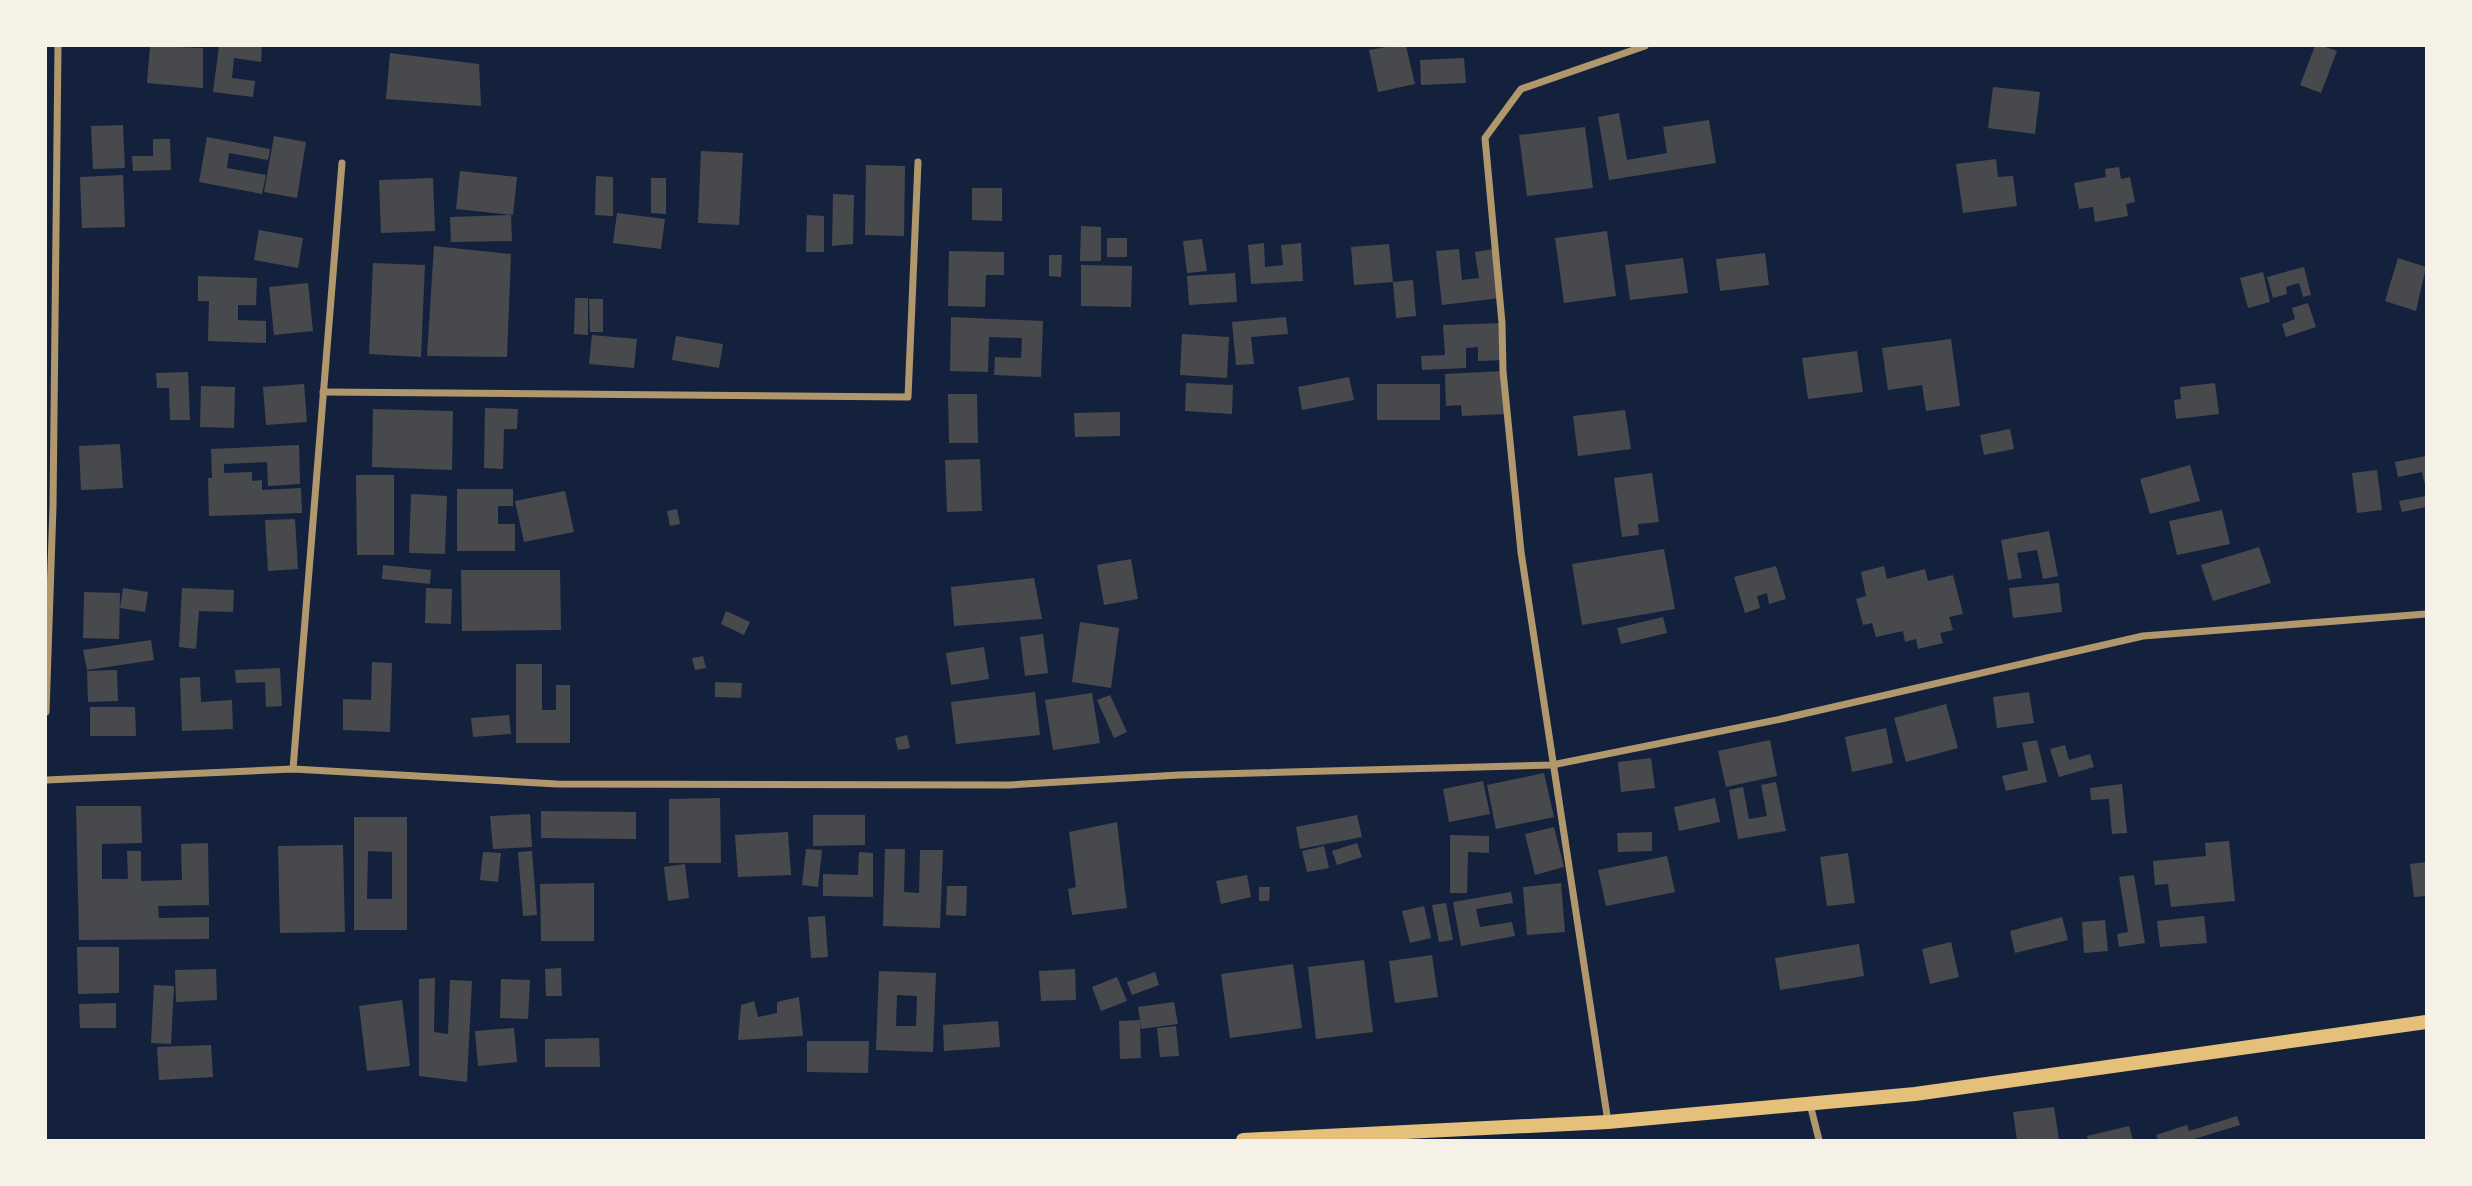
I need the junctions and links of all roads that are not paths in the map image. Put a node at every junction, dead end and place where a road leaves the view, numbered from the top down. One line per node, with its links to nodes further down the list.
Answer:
1 (58, 46): 6 (street)
2 (1645, 46): 9 (street)
3 (918, 162): 5 (street)
4 (341, 163): 5 (street)
5 (323, 392): 10 (street)
6 (49, 507): 8 (street)
7 (2427, 614): 9 (street)
8 (46, 712)
9 (1552, 765): 10 (street); 14 (street)
10 (293, 769): 11 (street)
11 (46, 780)
12 (2427, 1022): 13 (main road)
13 (1810, 1104): 14 (main road); 16 (street)
14 (1608, 1122): 15 (main road)
15 (1243, 1140)
16 (1819, 1140)

